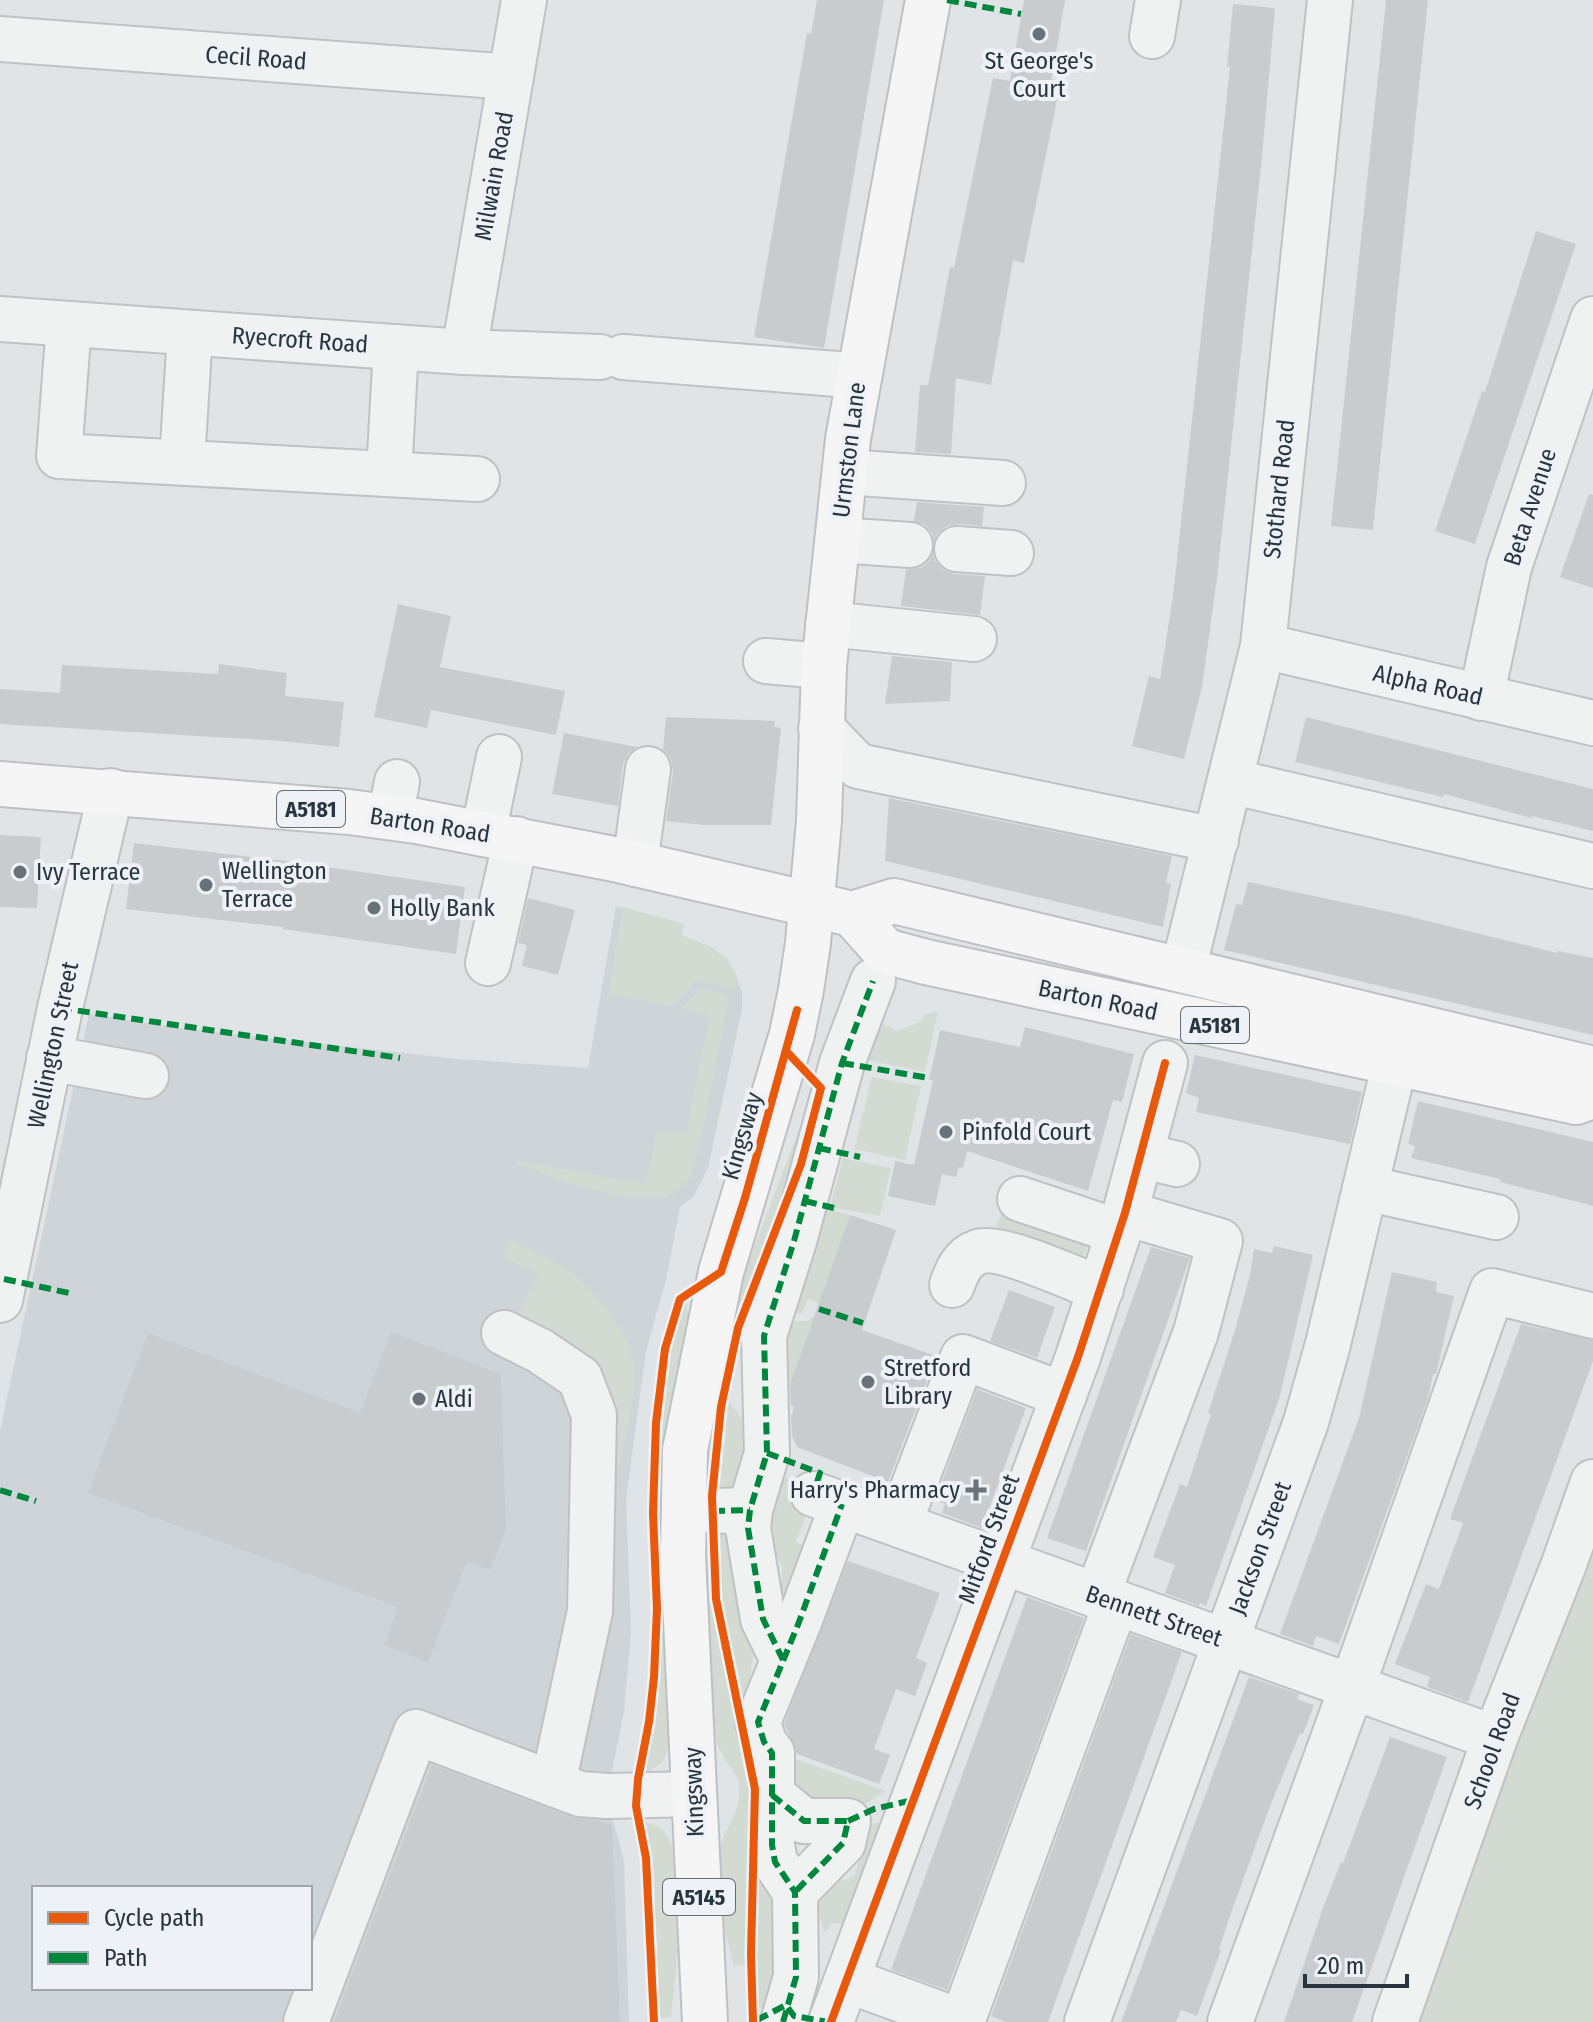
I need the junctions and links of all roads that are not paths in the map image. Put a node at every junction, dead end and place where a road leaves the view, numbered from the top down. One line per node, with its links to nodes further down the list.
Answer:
1 (524, 0): 5 (street, Milwain Road)
2 (928, 0): 12 (main road, Urmston Lane)
3 (1330, 0): 24 (street, Stothard Road)
4 (0, 39): 5 (street, Cecil Road)
5 (511, 77): 11 (street, Milwain Road)
6 (0, 319): 8 (street, Ryecroft Road)
7 (1593, 319): 27 (street, Beta Avenue)
8 (69, 324): 9 (street, Ryecroft Road); 13 (street)
9 (190, 333): 10 (street, Ryecroft Road); 13 (street)
10 (396, 347): 11 (street, Ryecroft Road); 15 (street)
11 (464, 352): 12 (street, Ryecroft Road)
12 (858, 380): 14 (main road, Urmston Lane)
13 (182, 462): 15 (street)
14 (845, 472): 17 (street); 18 (main road, Urmston Lane)
15 (389, 474): 16 (street)
16 (477, 479)
17 (1003, 483)
18 (838, 540): 19 (street); 22 (main road, Urmston Lane)
19 (910, 545)
20 (957, 549): 21 (street)
21 (1011, 553)
22 (828, 624): 23 (street); 26 (main road, Urmston Lane)
23 (974, 639)
24 (1263, 646): 27 (street, Alpha Road); 32 (street, Stothard Road)
25 (766, 661): 26 (street)
26 (824, 666): 29 (main road, Urmston Lane)
27 (1481, 698): 28 (street, Alpha Road)
28 (1593, 723)
29 (821, 728): 36 (street); 39 (main road, Urmston Lane)
30 (499, 757): 35 (street)
31 (648, 769): 37 (street)
32 (1230, 781): 36 (street, Stothard Road); 38 (street)
33 (0, 784): 34 (main road, Barton Road / A5181)
34 (111, 791): 35 (main road, Barton Road / A5181); 45 (street, Wellington Street)
35 (500, 837): 37 (main road, Barton Road / A5181); 41 (street)
36 (1216, 840): 42 (street, Stothard Road)
37 (635, 864): 39 (main road, Barton Road / A5181)
38 (1593, 866)
39 (810, 905): 40 (main road, Barton Road / A5181); 72 (main road, Kingsway / A5145)
40 (852, 914): 42 (main road, Barton Road / A5181); 44 (main road, Barton Road / A5181)
41 (488, 963)
42 (1183, 970): 44 (main road); 49 (main road, Barton Road / A5181)
43 (864, 995): 61 (street)
44 (1173, 1016): 46 (main road, Barton Road / A5181)
45 (49, 1058): 48 (street); 57 (street, Wellington Street)
46 (1395, 1062): 50 (main road, Barton Road / A5181); 51 (street, Jackson Street)
47 (1165, 1063): 54 (street, Mitford Street)
48 (146, 1076)
49 (1593, 1076)
50 (1593, 1096)
51 (1365, 1188): 53 (street); 67 (street, Jackson Street)
52 (1020, 1199): 54 (street)
53 (1496, 1217)
54 (1122, 1222): 56 (street, Mitford Street); 66 (street)
55 (952, 1285): 56 (street)
56 (1101, 1289): 60 (street, Mitford Street)
57 (0, 1300)
58 (1593, 1316): 69 (street)
59 (504, 1333): 71 (street)
60 (1064, 1395): 64 (street); 65 (street, Mitford Street)
61 (767, 1453): 63 (street, Bennett Street); 68 (street)
62 (1593, 1482): 70 (street, School Road)
63 (823, 1497): 64 (street, Bennett Street); 68 (street)
64 (899, 1524): 65 (street, Bennett Street)
65 (1003, 1561): 66 (street, Bennett Street); 77 (street, Mitford Street)
66 (1106, 1600): 67 (street, Bennett Street); 81 (street)
67 (1225, 1641): 69 (street, Bennett Street); 82 (street, Jackson Street)
68 (783, 1660): 73 (street)
69 (1352, 1687): 70 (street, Bennett Street); 83 (street)
70 (1495, 1738): 84 (street, School Road)
71 (553, 1784): 72 (street); 79 (street)
72 (694, 1794): 80 (main road, Kingsway / A5145)
73 (772, 1795): 75 (street); 76 (street)
74 (905, 1801): 75 (street)
75 (848, 1821): 76 (street)
76 (795, 1892): 78 (street)
77 (847, 1980): 78 (street, Mitford Street); 81 (street)
78 (790, 2017)
79 (306, 2022)
80 (705, 2022)
81 (962, 2022)
82 (1087, 2022)
83 (1230, 2022)
84 (1395, 2022)

